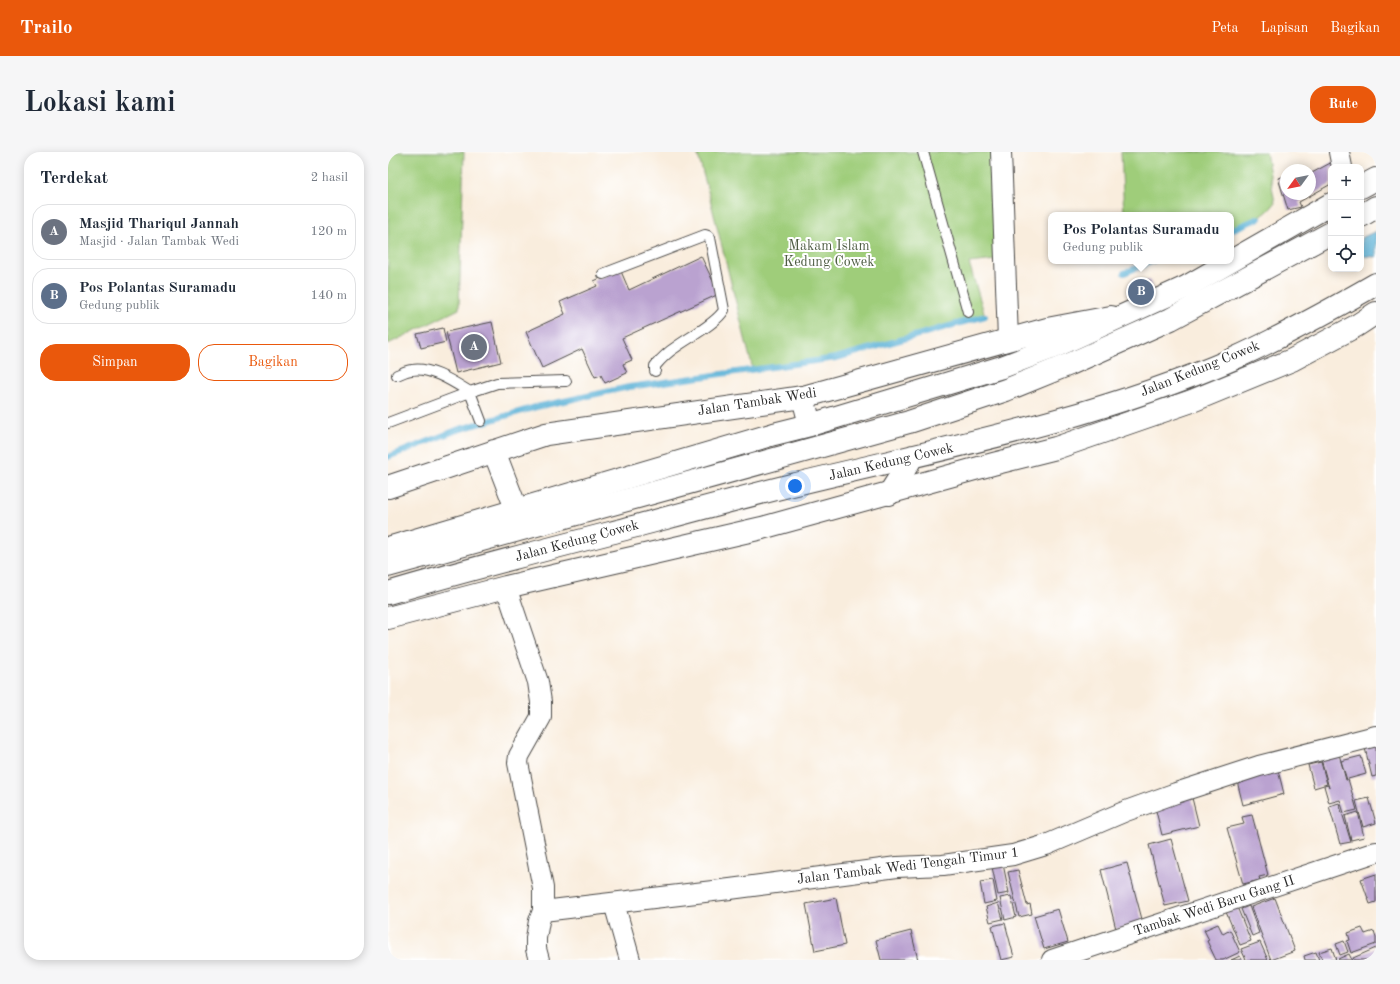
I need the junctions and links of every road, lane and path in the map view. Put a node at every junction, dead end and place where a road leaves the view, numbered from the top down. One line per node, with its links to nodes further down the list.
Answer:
1 (923, 152): 15 (lane)
2 (1001, 152): 18 (street)
3 (1339, 152): 4 (street)
4 (1341, 164)
5 (1376, 179): 6 (main road)
6 (1364, 185)
7 (1328, 206): 11 (main road)
8 (1376, 208): 9 (main road)
9 (1364, 214)
10 (1328, 235): 33 (main road, Jalan Kedung Cowek)
11 (1234, 260)
12 (1227, 264): 17 (main road)
13 (603, 274): 19 (lane)
14 (1376, 284): 28 (main road, Jalan Kedung Cowek)
15 (968, 312)
16 (1376, 313): 30 (main road, Jalan Kedung Cowek)
17 (1128, 314): 18 (main road, Jalan Tambak Wedi); 26 (main road)
18 (1008, 339): 23 (main road, Jalan Tambak Wedi)
19 (655, 371)
20 (397, 375): 22 (lane)
21 (566, 381): 22 (lane)
22 (470, 392): 24 (lane); 25 (lane)
23 (803, 397): 26 (main road); 27 (main road, Jalan Tambak Wedi)
24 (481, 421)
25 (388, 423)
26 (810, 425): 31 (main road)
27 (494, 451): 29 (main road, Jalan Tambak Wedi); 31 (main road)
28 (913, 456): 30 (main road); 35 (main road, Jalan Kedung Cowek)
29 (388, 487)
30 (889, 494): 34 (main road, Jalan Kedung Cowek)
31 (517, 511): 32 (main road)
32 (388, 548)
33 (388, 566)
34 (506, 587): 36 (main road, Jalan Kedung Cowek); 40 (street)
35 (388, 593)
36 (388, 618)
37 (1376, 736): 39 (street, Jalan Tambak Wedi Tengah Timur 1)
38 (1376, 852): 43 (street, Tambak Wedi Baru Gang II)
39 (614, 903): 40 (street, Jalan Tambak Wedi Tengah Timur 1); 42 (street)
40 (543, 911): 41 (street)
41 (539, 960)
42 (630, 960)
43 (1052, 960)

